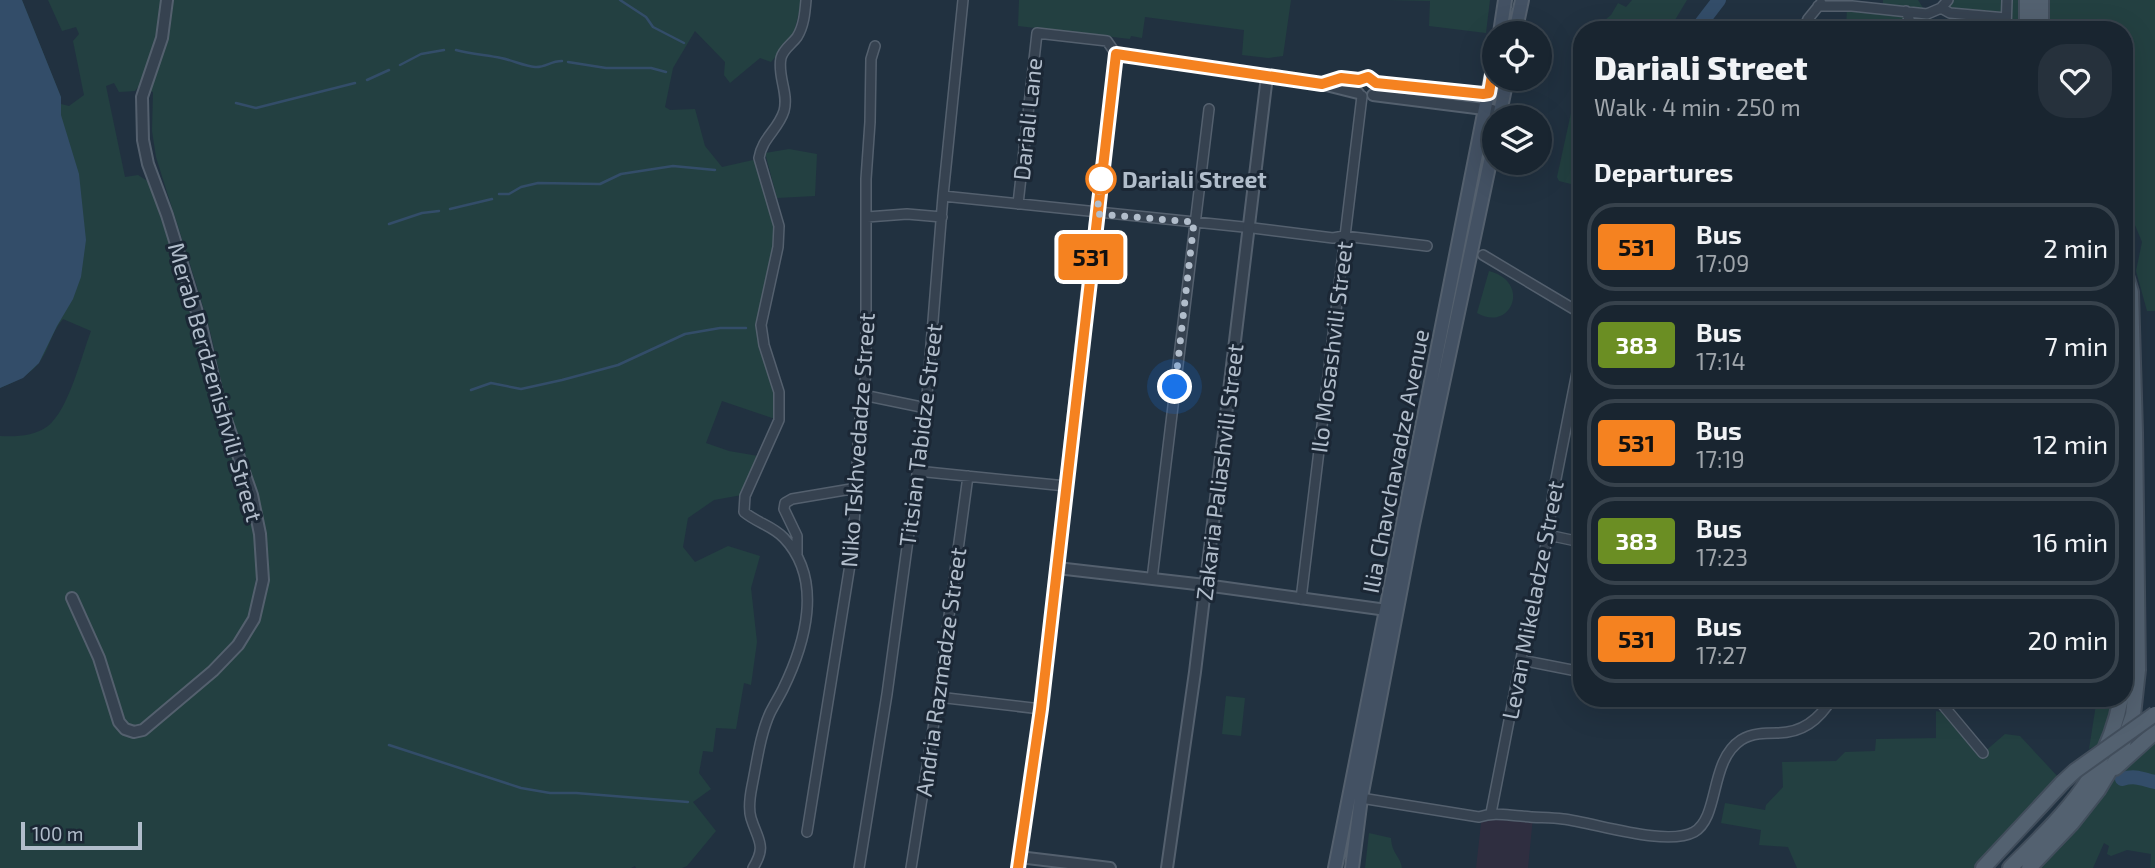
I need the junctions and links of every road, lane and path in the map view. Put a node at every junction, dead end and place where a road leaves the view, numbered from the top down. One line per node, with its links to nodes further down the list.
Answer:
1 (167, 0): 62 (street, Merab Berdzenishvili Street)
2 (806, 0): 58 (street)
3 (963, 0): 35 (street, Titsian Tabidze Street)
4 (1505, 0): 13 (main road)
5 (1522, 0): 14 (main road)
6 (2007, 0): 12 (street)
7 (2027, 0): 17 (main road)
8 (2041, 0): 18 (main road)
9 (1822, 3): 11 (street); 15 (street)
10 (1944, 4): 11 (street); 12 (street)
11 (1906, 11): 16 (street)
12 (2006, 18)
13 (1502, 21)
14 (1518, 21)
15 (1809, 21)
16 (1910, 21)
17 (2027, 21)
18 (2041, 21)
19 (875, 46): 38 (street, Niko Tskhvedadze Street)
20 (1116, 54): 21 (street); 36 (street, Dariali Lane); 37 (street)
21 (1267, 76): 24 (street); 42 (street, Zakaria Paliashvili Street)
22 (1359, 80): 23 (street); 24 (street); 27 (street)
23 (1376, 83): 26 (street); 27 (street)
24 (1322, 84): 27 (street)
25 (1504, 91): 28 (main road)
26 (1489, 93): 29 (main road, Ilia Chavchavadze Avenue)
27 (1364, 94): 32 (street); 43 (street, Ilo Mosashvili Street)
28 (1502, 103): 30 (street)
29 (1487, 105)
30 (1500, 105)
31 (1209, 109): 40 (street)
32 (1482, 109)
33 (1482, 131): 64 (main road, Ilia Chavchavadze Avenue)
34 (1487, 175): 41 (main road, Ilia Chavchavadze Avenue)
35 (943, 196): 36 (street); 39 (street, Titsian Tabidze Street)
36 (1018, 204): 37 (street)
37 (1097, 214): 40 (street); 54 (street)
38 (867, 217): 39 (street); 49 (street, Niko Tskhvedadze Street)
39 (942, 217): 51 (street, Titsian Tabidze Street)
40 (1194, 222): 42 (street); 60 (street)
41 (1477, 226): 45 (street); 46 (main road, Ilia Chavchavadze Avenue)
42 (1249, 228): 43 (street); 61 (street, Zakaria Paliashvili Street)
43 (1345, 236): 44 (street); 63 (street, Ilo Mosashvili Street)
44 (1427, 246)
45 (1483, 255): 46 (street); 47 (street)
46 (1468, 263): 64 (main road, Ilia Chavchavadze Avenue)
47 (1573, 307)
48 (1573, 393): 56 (street, Levan Mikeladze Street)
49 (863, 395): 51 (street); 55 (street, Niko Tskhvedadze Street)
50 (2133, 400): 75 (main road)
51 (926, 408): 52 (street, Titsian Tabidze Street)
52 (918, 471): 53 (street); 81 (street, Titsian Tabidze Street)
53 (968, 476): 54 (street); 67 (street, Andria Razmadze Street)
54 (1066, 486): 59 (street)
55 (857, 488): 58 (street); 78 (street, Niko Tskhvedadze Street)
56 (1548, 535): 57 (street); 65 (street, Levan Mikeladze Street)
57 (1573, 540)
58 (797, 555): 80 (street)
59 (1057, 568): 60 (street); 71 (street)
60 (1152, 579): 61 (street)
61 (1205, 585): 63 (street); 84 (street, Zakaria Paliashvili Street)
62 (72, 598)
63 (1301, 598): 64 (street)
64 (1392, 611): 76 (main road, Ilia Chavchavadze Avenue); 85 (main road, Ilia Chavchavadze Avenue)
65 (1521, 660): 66 (street); 77 (street, Levan Mikeladze Street)
66 (1573, 670)
67 (938, 697): 71 (street); 82 (street, Andria Razmadze Street)
68 (1826, 707): 77 (street)
69 (1945, 707): 74 (street)
70 (2119, 707): 88 (main road)
71 (1041, 709): 79 (street)
72 (2155, 714): 87 (main road, bridge)
73 (2149, 737): 75 (main road)
74 (1983, 753)
75 (2109, 773): 89 (main road)
76 (1361, 798): 77 (street); 86 (main road, Ilia Chavchavadze Avenue)
77 (1491, 813)
78 (807, 832)
79 (1019, 863): 83 (street)
80 (753, 868)
81 (859, 868)
82 (911, 868)
83 (1110, 868)
84 (1167, 868)
85 (1335, 868)
86 (1352, 868)
87 (1983, 868)
88 (2010, 868)
89 (2029, 868)

